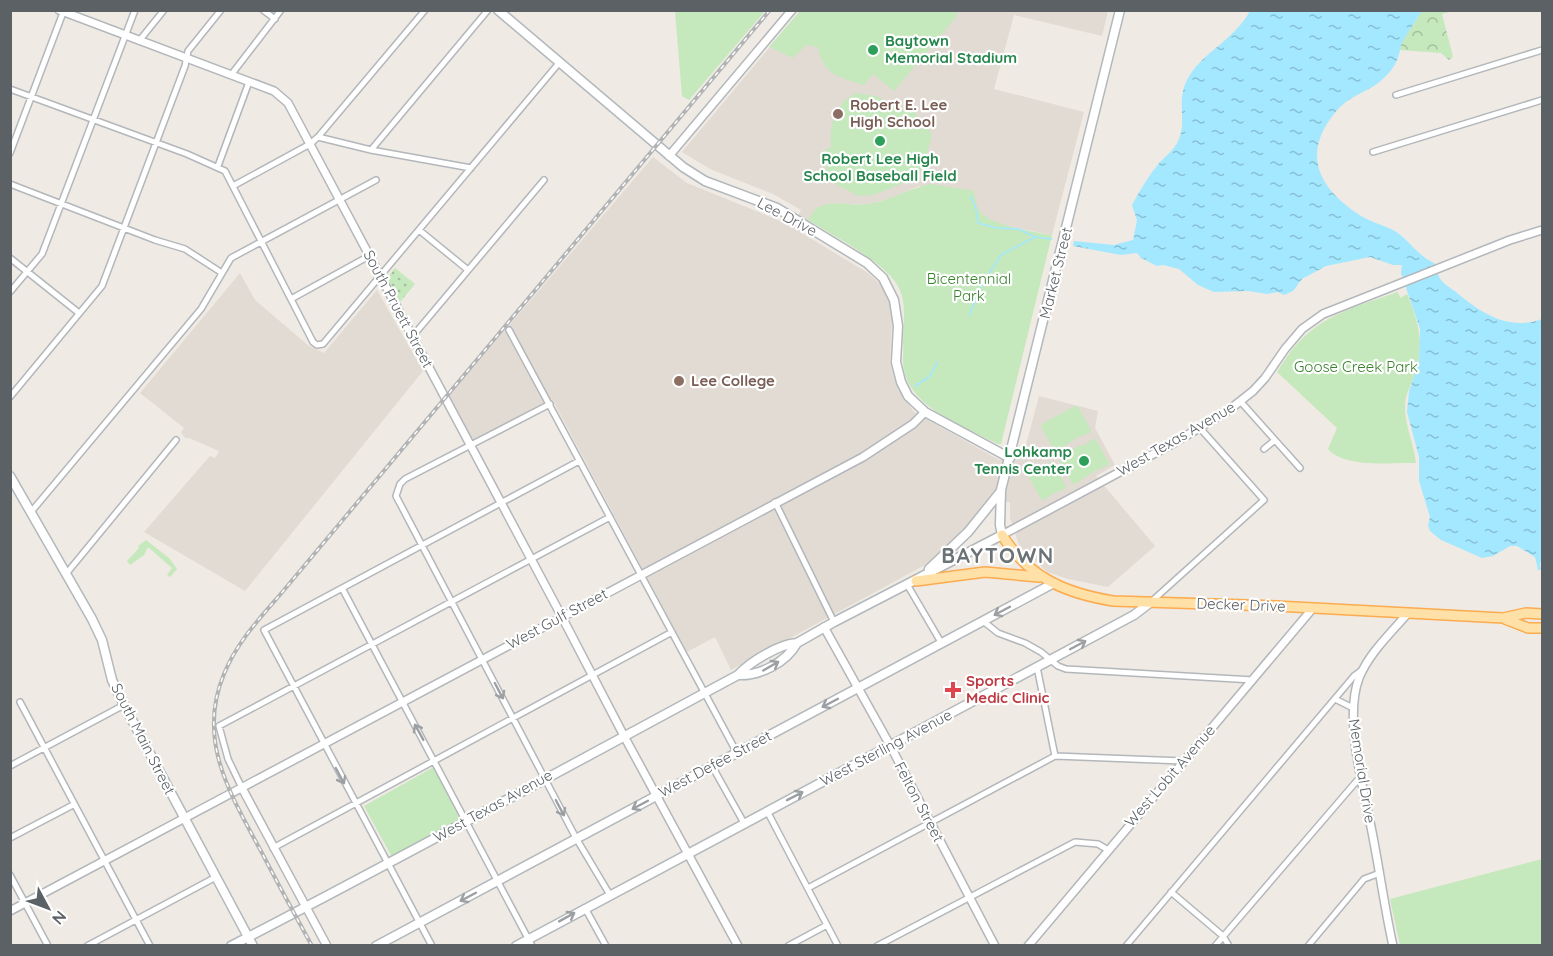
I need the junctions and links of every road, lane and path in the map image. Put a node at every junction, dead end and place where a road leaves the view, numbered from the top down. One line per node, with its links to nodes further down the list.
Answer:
1 (135, 10): 13 (street)
2 (164, 10): 14 (street)
3 (221, 10): 16 (street)
4 (263, 10): 12 (street)
5 (281, 10): 12 (street)
6 (426, 10): 25 (street)
7 (488, 10): 28 (street)
8 (498, 10): 17 (main road, Lee Drive)
9 (792, 10): 31 (street)
10 (1120, 10): 64 (main road, Market Street)
11 (62, 11): 13 (street, South Pruett Street); 22 (street)
12 (274, 19): 18 (street)
13 (125, 36): 14 (street, South Pruett Street); 24 (street)
14 (139, 41): 16 (street, South Pruett Street)
15 (1542, 50): 21 (street)
16 (187, 59): 18 (street, South Pruett Street); 26 (street)
17 (560, 63): 31 (main road, Lee Drive); 33 (street)
18 (231, 75): 19 (street, South Pruett Street)
19 (249, 82): 27 (street, South Pruett Street); 32 (street)
20 (10, 89): 22 (street)
21 (1396, 95)
22 (32, 97): 24 (street); 30 (street)
23 (1542, 100): 29 (street)
24 (93, 120): 26 (street); 39 (street)
25 (318, 137): 27 (street); 28 (street)
26 (156, 143): 32 (street); 40 (street)
27 (310, 144): 37 (street); 38 (street, South Pruett Street)
28 (371, 150): 33 (street)
29 (1373, 152)
30 (10, 153)
31 (669, 156): 58 (main road, Lee Drive)
32 (218, 166): 37 (street)
33 (471, 168): 41 (street)
34 (376, 180): 38 (street)
35 (544, 180): 46 (street)
36 (10, 184): 39 (street)
37 (233, 186): 43 (street)
38 (339, 200): 43 (street); 44 (street, South Pruett Street)
39 (62, 203): 40 (street); 47 (street)
40 (124, 228): 48 (street); 52 (street)
41 (419, 230): 46 (street); 49 (street)
42 (1542, 230): 56 (street, West Texas Avenue)
43 (260, 242): 48 (street); 51 (street)
44 (369, 256): 49 (street, South Pruett Street); 51 (street)
45 (10, 258): 47 (street)
46 (468, 270): 54 (street)
47 (27, 271): 50 (street); 52 (street)
48 (222, 273): 71 (street)
49 (379, 275): 51 (street); 54 (street, South Pruett Street)
50 (10, 292)
51 (291, 299)
52 (79, 313): 55 (street)
53 (509, 330): 57 (street)
54 (412, 337): 62 (street, South Pruett Street)
55 (10, 397)
56 (1241, 402): 59 (street, West Texas Avenue); 60 (street)
57 (550, 404): 62 (street); 65 (street)
58 (925, 412): 64 (main road, Lee Drive); 69 (street, West Gulf Street)
59 (1199, 428): 73 (street, West Texas Avenue); 83 (street, West Sterling Avenue)
60 (1275, 440): 63 (street); 66 (street)
61 (176, 441): 76 (street)
62 (470, 446): 70 (street, South Pruett Street); 74 (street)
63 (1264, 449)
64 (1010, 458): 68 (main road, Market Street)
65 (579, 461): 70 (street); 72 (street)
66 (1300, 468)
67 (10, 476): 71 (main road, South Main Street)
68 (1001, 490): 73 (main road, Market Street); 79 (main road)
69 (775, 502): 77 (street, West Gulf Street); 90 (street)
70 (501, 503): 74 (street); 75 (street, South Pruett Street)
71 (31, 512): 76 (main road, South Main Street)
72 (610, 518): 75 (street); 77 (street)
73 (1002, 535): 78 (main road, Decker Drive); 79 (main road, West Texas Avenue)
74 (422, 545): 81 (street); 82 (street)
75 (531, 559): 82 (street); 87 (street, South Pruett Street)
76 (66, 574): 108 (main road, South Main Street)
77 (640, 575): 87 (street, West Gulf Street); 93 (street)
78 (1041, 577): 79 (main road); 80 (main road, Decker Drive)
79 (912, 583): 90 (main road, West Texas Avenue); 95 (street)
80 (1054, 583): 83 (main road, Decker Drive); 89 (main road, West Defee Street, one-way to 89)
81 (342, 588): 94 (street); 102 (street)
82 (452, 602): 94 (street); 96 (street)
83 (1151, 602): 84 (main road, Decker Drive); 97 (main road, West Sterling Avenue, one-way to 83)
84 (1313, 608): 85 (main road, Decker Drive); 101 (street, West Lobit Avenue)
85 (1408, 612): 88 (main road, Decker Drive); 99 (street, Memorial Drive)
86 (1542, 614): 88 (main road, Decker Drive)
87 (562, 617): 96 (street, West Gulf Street); 100 (street, South Pruett Street)
88 (1503, 618): 92 (main road, Decker Drive)
89 (983, 621): 95 (main road, West Defee Street); 97 (street)
90 (834, 622): 91 (main road, West Texas Avenue)
91 (824, 627): 103 (street, Felton Street); 104 (main road, West Texas Avenue)
92 (1542, 628)
93 (672, 632): 100 (street); 104 (street)
94 (372, 644): 102 (street); 107 (street)
95 (942, 644): 103 (main road, West Defee Street)
96 (482, 659): 107 (street, West Gulf Street); 110 (street, one-way to 110)
97 (1052, 660): 98 (main road, West Sterling Avenue); 101 (street)
98 (1036, 668): 113 (main road, West Sterling Avenue); 116 (street)
99 (1363, 669): 105 (street); 109 (street, Memorial Drive)
100 (593, 675): 110 (street); 111 (street, South Pruett Street)
101 (1253, 680): 118 (street, West Lobit Avenue)
102 (293, 687): 112 (street); 123 (street)
103 (858, 688): 113 (street, Felton Street); 115 (main road, West Defee Street, one-way to 115)
104 (704, 694): 111 (main road, West Texas Avenue); 115 (street)
105 (1335, 699): 109 (street); 144 (street)
106 (20, 702): 114 (street)
107 (403, 703): 112 (street, West Gulf Street); 117 (street, one-way to 107)
108 (124, 705): 114 (street); 128 (main road, South Main Street)
109 (1353, 708): 121 (street, Memorial Drive)
110 (513, 718): 117 (street); 122 (street)
111 (624, 735): 122 (main road, West Texas Avenue); 124 (street, South Pruett Street)
112 (324, 744): 123 (street, West Gulf Street); 125 (street, one-way to 125)
113 (891, 747): 127 (main road, West Sterling Avenue, one-way to 113); 130 (street, Felton Street)
114 (43, 748): 119 (street); 126 (street)
115 (736, 753): 120 (main road, West Defee Street)
116 (1055, 756): 118 (street); 130 (street)
117 (435, 760): 125 (street); 129 (street)
118 (1183, 761): 135 (street, West Lobit Avenue)
119 (10, 765)
120 (712, 766): 124 (main road, West Defee Street); 131 (street)
121 (1362, 776): 139 (street, Memorial Drive); 154 (street)
122 (545, 778): 129 (main road, West Texas Avenue); 133 (street, one-way to 133)
123 (242, 788): 128 (street, West Gulf Street); 134 (street)
124 (657, 795): 133 (main road, West Defee Street, one-way to 133); 136 (street, South Pruett Street)
125 (355, 803): 134 (street); 138 (street)
126 (73, 805): 132 (street); 137 (street)
127 (767, 811): 131 (main road, West Sterling Avenue); 143 (street)
128 (185, 819): 137 (street, West Gulf Street); 141 (main road, South Main Street)
129 (465, 821): 138 (main road, West Texas Avenue); 142 (street)
130 (930, 822): 143 (street); 146 (street, Felton Street)
131 (744, 823): 136 (main road, West Sterling Avenue)
132 (10, 838)
133 (576, 838): 142 (main road, West Defee Street); 145 (street)
134 (273, 848): 148 (street)
135 (1108, 850): 146 (street); 172 (street, West Lobit Avenue)
136 (688, 854): 145 (main road, West Sterling Avenue); 167 (street, South Pruett Street)
137 (104, 861): 147 (street, West Gulf Street); 151 (street)
138 (388, 864): 148 (main road, West Texas Avenue); 152 (street)
139 (1380, 873): 176 (street); 177 (street, Memorial Drive)
140 (10, 875): 147 (street)
141 (216, 877): 151 (street); 155 (main road, South Main Street)
142 (498, 880): 152 (main road, West Defee Street, one-way to 152); 156 (street)
143 (808, 888): 153 (street)
144 (1171, 892): 154 (street); 173 (street)
145 (610, 895): 149 (main road, West Sterling Avenue)
146 (970, 897): 170 (street); 171 (street, Felton Street)
147 (25, 903): 150 (street, West Gulf Street); 157 (street)
148 (305, 906): 155 (main road, West Texas Avenue); 162 (street)
149 (585, 908): 156 (main road, West Sterling Avenue, one-way to 149); 166 (street)
150 (10, 911)
151 (136, 920): 158 (street); 159 (street)
152 (419, 922): 163 (main road, West Defee Street); 164 (street)
153 (827, 925): 168 (street); 169 (street)
154 (1223, 936): 174 (street); 175 (street)
155 (248, 937): 160 (main road, West Texas Avenue); 161 (main road, South Main Street)
156 (530, 942): 165 (main road, West Sterling Avenue)
157 (48, 945)
158 (87, 945)
159 (150, 945)
160 (231, 945)
161 (253, 945)
162 (327, 945)
163 (376, 945)
164 (432, 945)
165 (516, 945)
166 (606, 945)
167 (738, 945)
168 (788, 945)
169 (838, 945)
170 (877, 945)
171 (995, 945)
172 (1028, 945)
173 (1126, 945)
174 (1215, 945)
175 (1229, 945)
176 (1308, 945)
177 (1393, 945)

